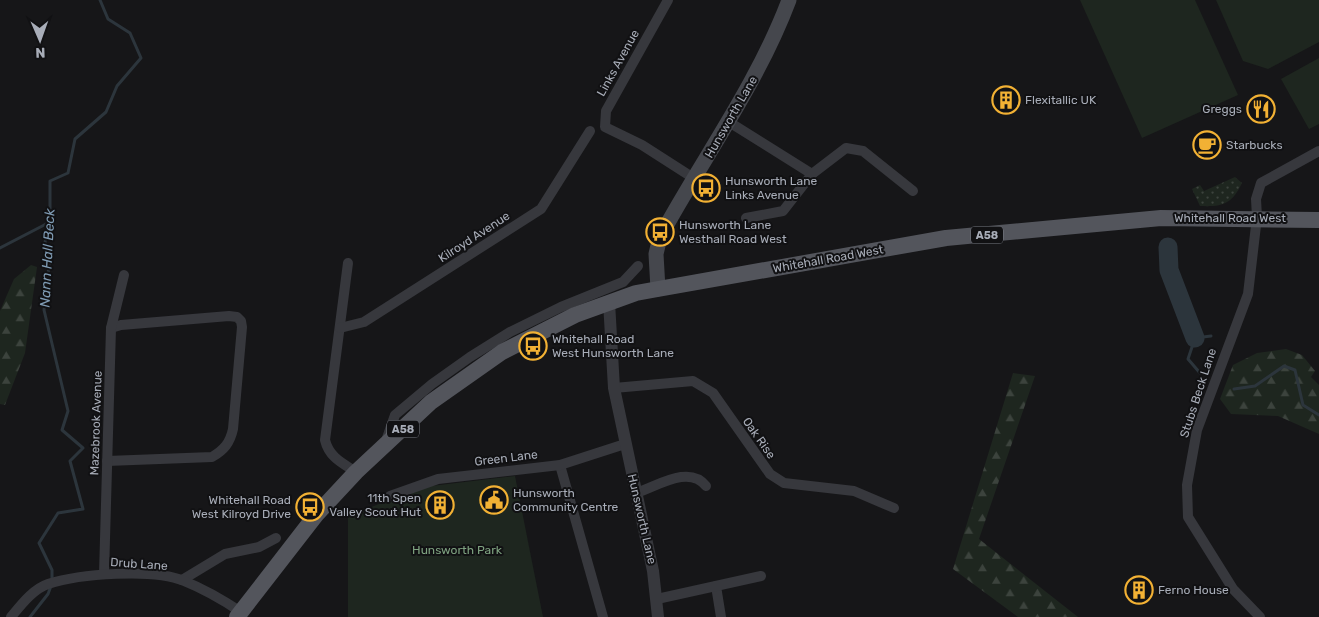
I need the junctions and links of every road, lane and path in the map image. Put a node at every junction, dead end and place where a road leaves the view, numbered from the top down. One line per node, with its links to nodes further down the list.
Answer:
1 (668, 0): 7 (street, Links Avenue)
2 (789, 0): 3 (main road, Hunsworth Lane)
3 (729, 122): 6 (street); 7 (main road, Hunsworth Lane)
4 (590, 131): 19 (street, Kilroyd Avenue)
5 (1319, 151): 10 (street, Stubs Beck Lane)
6 (812, 174): 8 (street); 9 (street)
7 (695, 179): 15 (main road, Hunsworth Lane)
8 (912, 191)
9 (746, 218)
10 (1258, 218): 11 (main road, Whitehall Road West / A58); 15 (main road, Whitehall Road West / A58); 40 (street, Stubs Beck Lane)
11 (1319, 220)
12 (348, 263): 19 (street)
13 (638, 266): 17 (street, Whitehall Road West)
14 (124, 275): 18 (street, Mazebrook Avenue)
15 (658, 289): 16 (main road, Whitehall Road West / A58)
16 (609, 302): 17 (main road, Whitehall Road West / A58); 20 (street, Hunsworth Lane)
17 (553, 318): 24 (main road, Whitehall Road West / A58)
18 (111, 328): 22 (street, Mazebrook Avenue); 22 (street)
19 (340, 328): 24 (street)
20 (614, 388): 21 (street, Hunsworth Lane); 28 (street, Oak Rise)
21 (624, 444): 23 (street, Green Lane); 26 (street, Hunsworth Lane)
22 (107, 461): 30 (street, Mazebrook Avenue)
23 (560, 465): 27 (street, Green Lane); 37 (street)
24 (356, 472): 35 (main road, Whitehall Road West / A58)
25 (706, 486): 26 (street)
26 (636, 493): 34 (street, Hunsworth Lane)
27 (390, 496)
28 (894, 508)
29 (276, 538): 32 (street)
30 (104, 574): 32 (street, Drub Lane); 36 (street, Drub Lane)
31 (761, 576): 33 (street)
32 (182, 580): 35 (street, Drub Lane)
33 (716, 586): 34 (street); 39 (street)
34 (657, 599): 38 (street, Hunsworth Lane)
35 (239, 614)
36 (11, 617)
37 (603, 617)
38 (658, 617)
39 (721, 617)
40 (1260, 617)

